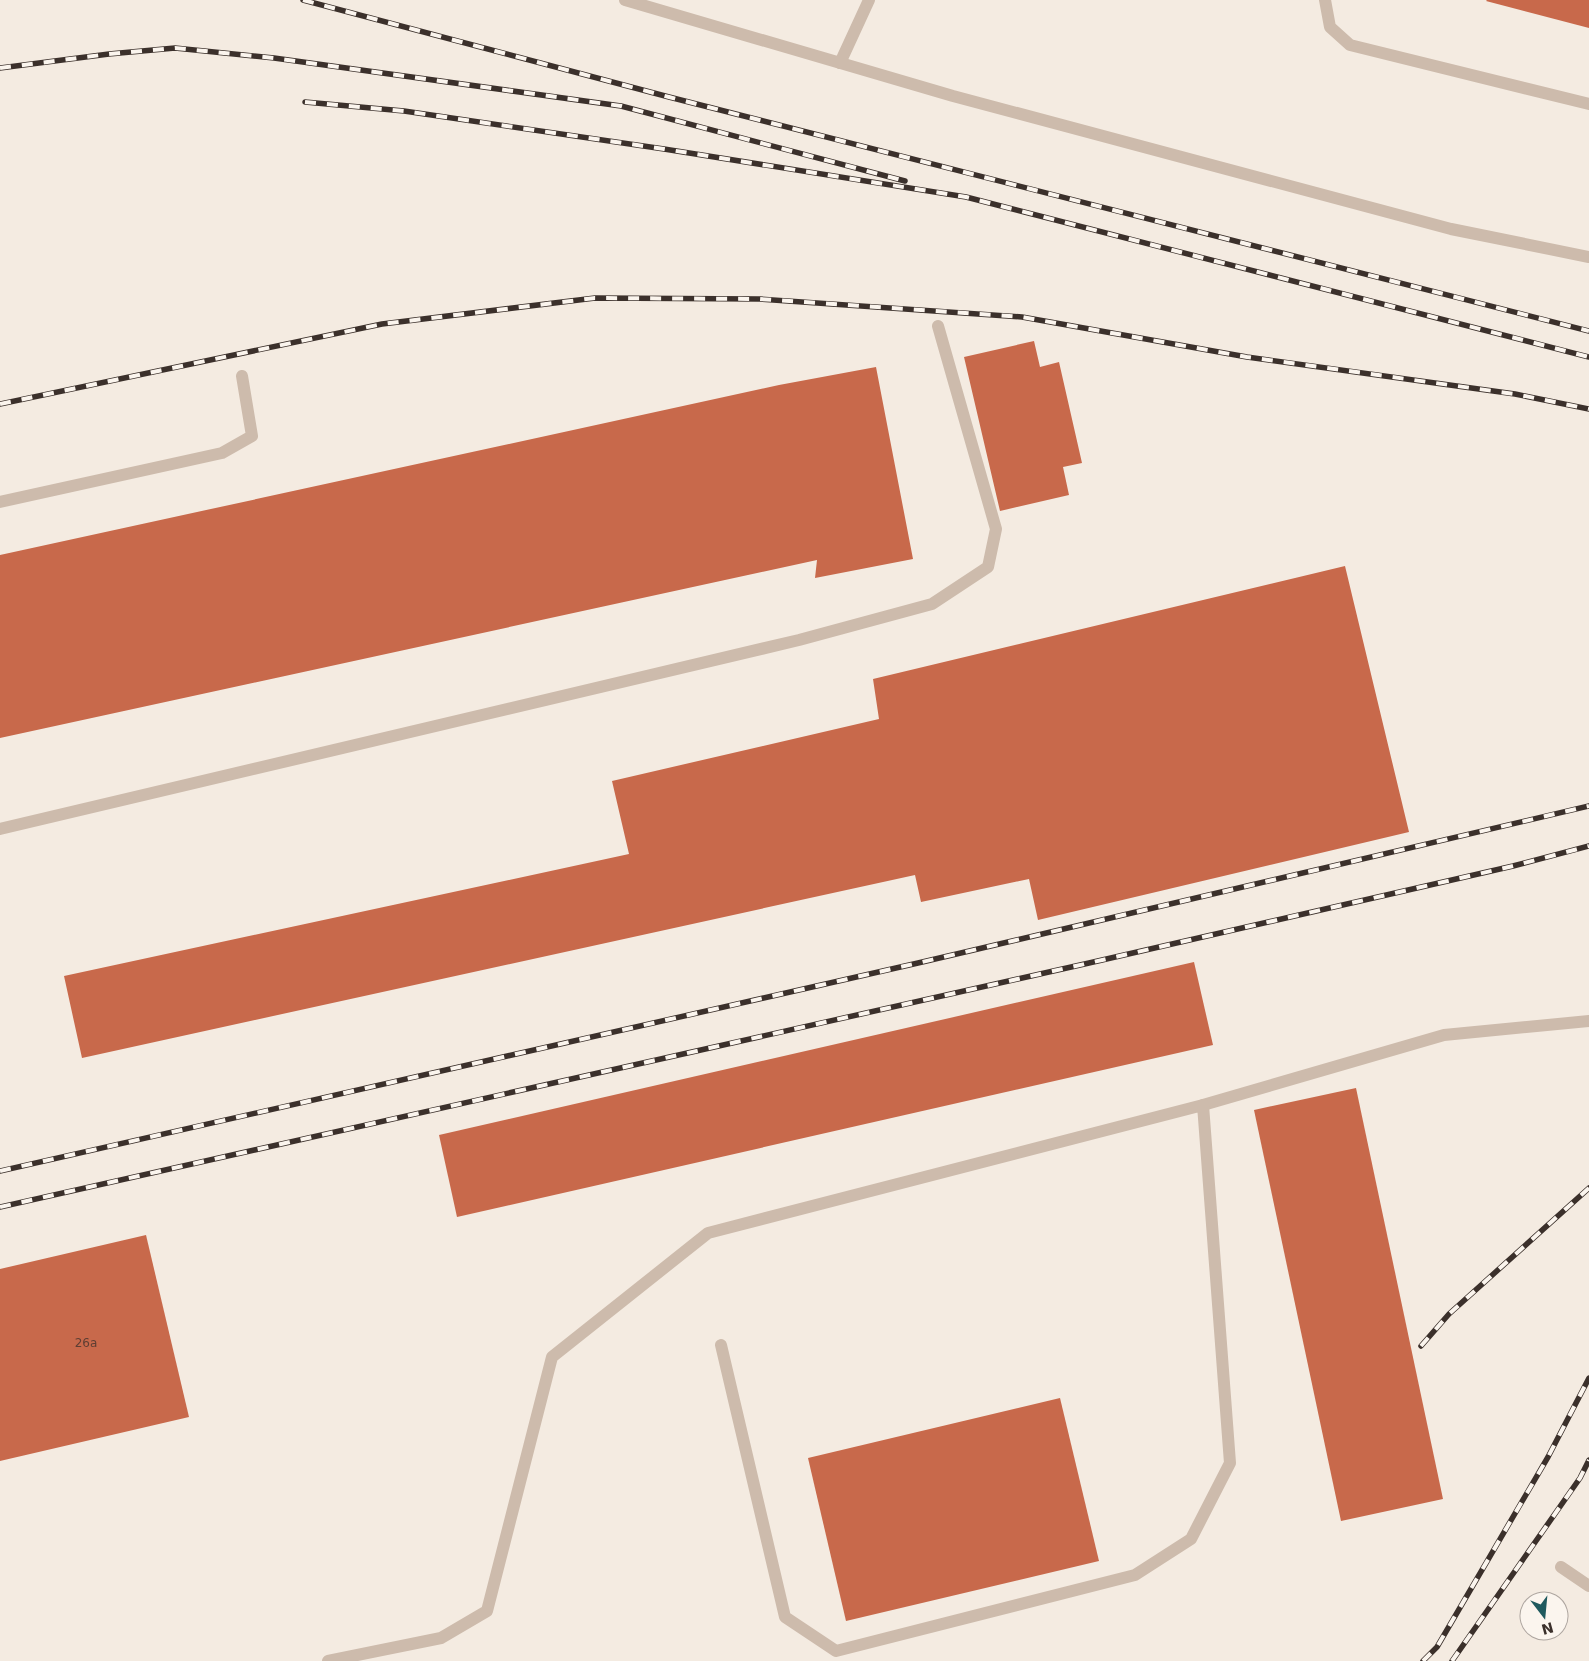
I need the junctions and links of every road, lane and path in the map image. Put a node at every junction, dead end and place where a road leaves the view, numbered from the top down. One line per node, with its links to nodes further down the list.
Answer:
1 (625, 0): 4 (street)
2 (869, 0): 4 (street)
3 (1324, 0): 5 (street)
4 (840, 63): 6 (street)
5 (1589, 104)
6 (1589, 257)
7 (938, 326): 10 (street)
8 (242, 376): 9 (street)
9 (0, 502)
10 (0, 829)
11 (1589, 1021): 12 (street)
12 (1203, 1105): 13 (street); 16 (street)
13 (721, 1345)
14 (1561, 1567): 15 (street)
15 (1589, 1586)
16 (328, 1661)

